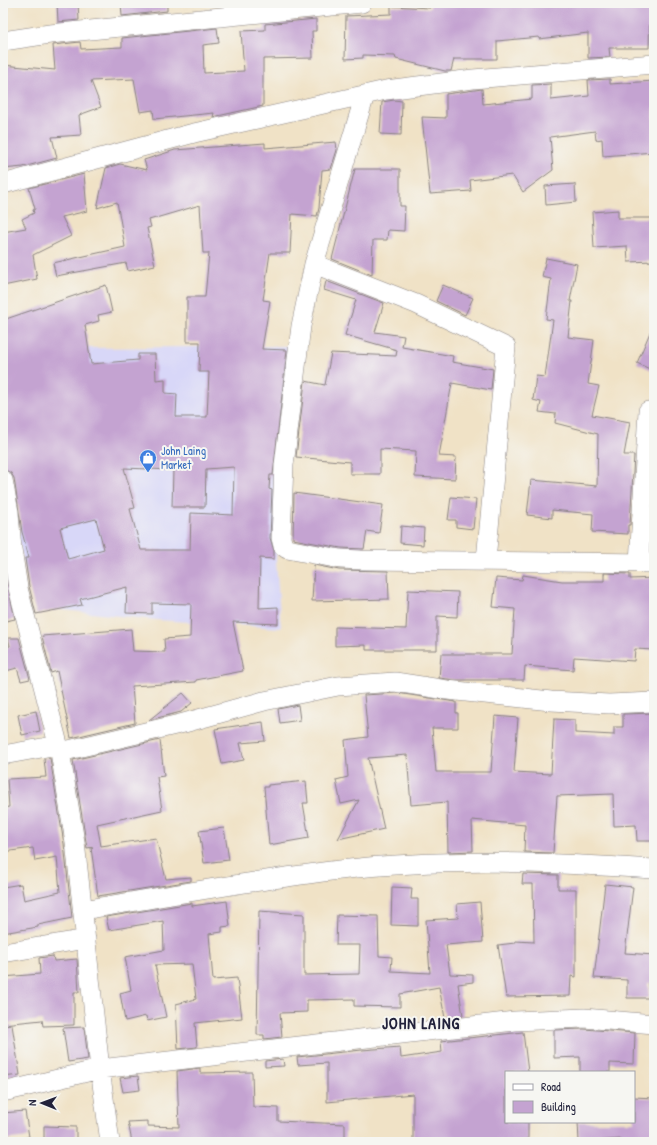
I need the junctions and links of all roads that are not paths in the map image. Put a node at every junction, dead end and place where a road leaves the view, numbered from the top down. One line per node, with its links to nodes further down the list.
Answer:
1 (362, 3): 2 (street)
2 (3, 41)
3 (654, 64): 4 (street)
4 (365, 95): 5 (street); 6 (street)
5 (3, 184)
6 (314, 264): 10 (street); 10 (street)
7 (654, 412): 11 (street)
8 (3, 480): 9 (street)
9 (8, 550): 13 (street)
10 (486, 560): 11 (street)
11 (646, 563)
12 (654, 702): 13 (street)
13 (59, 748): 14 (street); 16 (street)
14 (3, 755)
15 (654, 868): 16 (street)
16 (82, 910): 17 (street)
17 (86, 939): 18 (street); 20 (street)
18 (3, 953)
19 (654, 1024): 20 (street)
20 (100, 1069): 21 (street); 22 (street)
21 (3, 1092)
22 (110, 1142)

